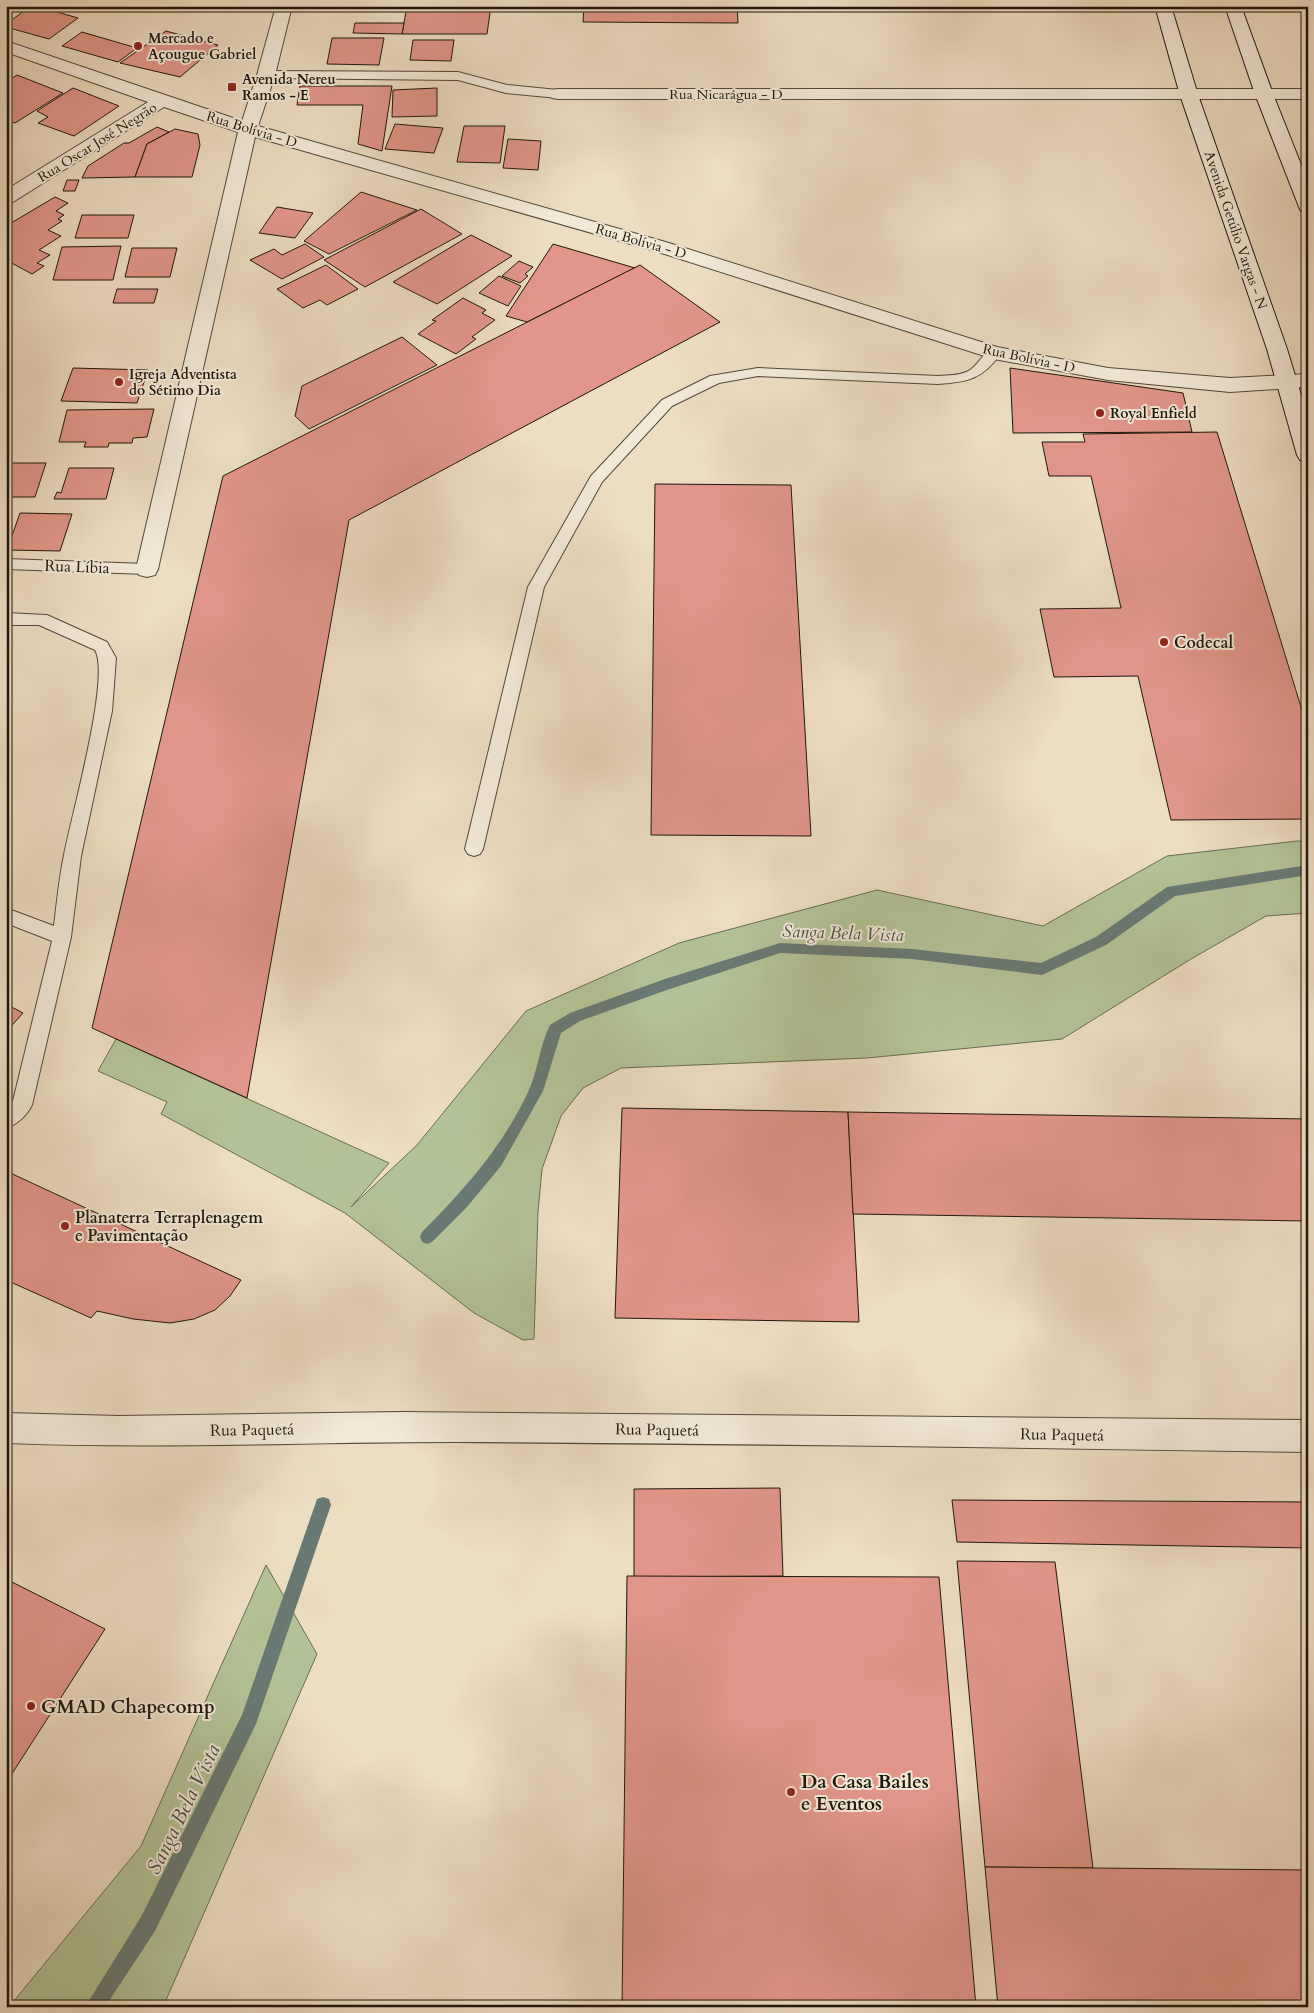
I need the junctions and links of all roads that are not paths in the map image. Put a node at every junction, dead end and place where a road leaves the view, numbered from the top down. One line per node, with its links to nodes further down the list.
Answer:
1 (284, 6): 5 (street)
2 (1163, 6): 7 (street, Avenida Getúlio Vargas - N)
3 (1233, 6): 8 (street)
4 (6, 46): 10 (street, Rua Bolívia - D)
5 (266, 75): 6 (lane, Rua Nicarágua - D); 11 (street)
6 (558, 94): 7 (street, Rua Nicarágua - D)
7 (1189, 94): 8 (street, Rua Nicarágua - D); 16 (street, Avenida Getúlio Vargas - N)
8 (1264, 94): 9 (street, Rua Nicarágua - D); 13 (street)
9 (1308, 94)
10 (162, 101): 11 (street, Rua Bolívia - D); 12 (street, Rua Oscar José Negrão)
11 (248, 129): 14 (street, Rua Bolívia - D); 19 (street)
12 (6, 198)
13 (1308, 207)
14 (994, 353): 16 (street, Rua Bolívia - D); 21 (lane)
15 (1308, 380): 16 (street, Rua Bolívia - D)
16 (1286, 381): 17 (street, Avenida Getúlio Vargas - N)
17 (1308, 455)
18 (6, 564): 19 (lane, Rua Líbia)
19 (147, 569)
20 (6, 619): 23 (lane)
21 (474, 849)
22 (6, 915): 23 (lane)
23 (62, 937): 24 (lane)
24 (6, 1120)
25 (6, 1428): 26 (street, Rua Paquetá)
26 (1308, 1436)

